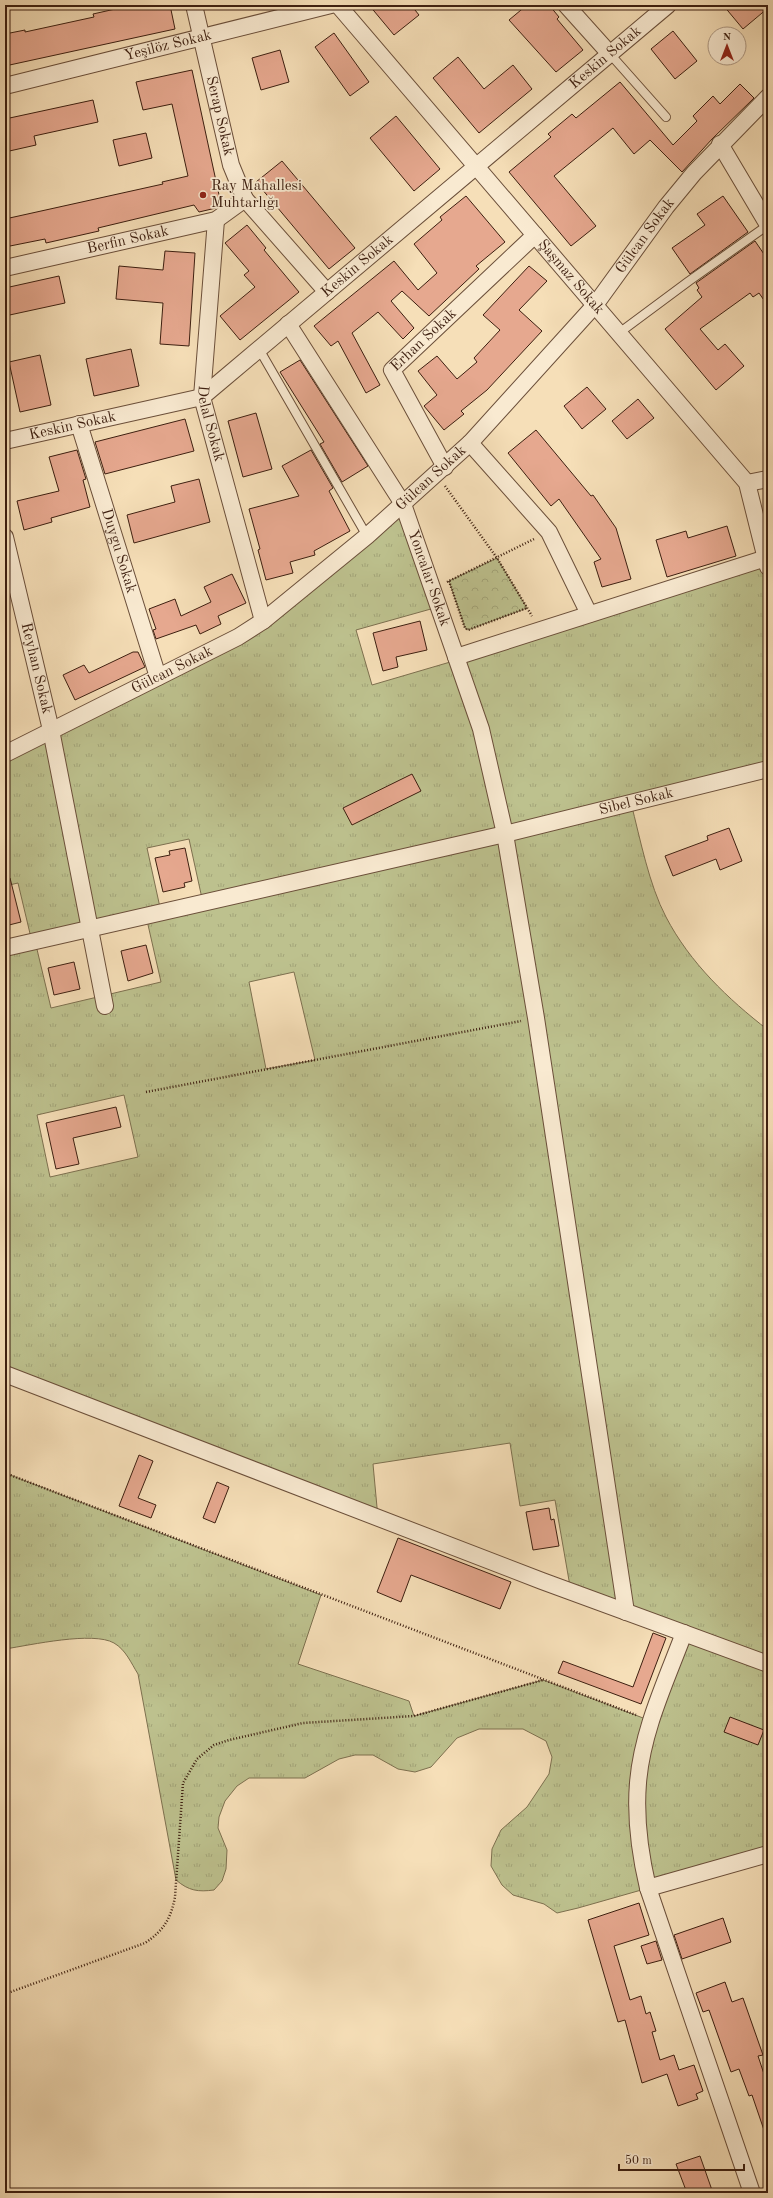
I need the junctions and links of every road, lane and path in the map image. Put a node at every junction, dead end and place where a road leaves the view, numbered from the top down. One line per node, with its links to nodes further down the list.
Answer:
1 (194, 5): 6 (street, Serap Sokak)
2 (331, 5): 6 (street, Yeşilöz Sokak)
3 (338, 5): 12 (street, Şaşmaz Sokak)
4 (566, 5): 7 (street)
5 (668, 5): 7 (street, Keskin Sokak)
6 (202, 37): 8 (street, Yeşilöz Sokak); 13 (street, Serap Sokak)
7 (610, 54): 10 (lane); 12 (street, Keskin Sokak)
8 (5, 86)
9 (768, 97): 11 (street, Gülcan Sokak)
10 (666, 117)
11 (720, 144): 14 (street); 19 (street, Gülcan Sokak)
12 (476, 166): 16 (street, Şaşmaz Sokak); 18 (street, Keskin Sokak)
13 (245, 199): 15 (street, Berfin Sokak); 18 (street, Serap Sokak)
14 (766, 218): 21 (lane)
15 (216, 220): 17 (street, Berfin Sokak); 23 (street, Delal Sokak)
16 (535, 235): 19 (street, Şaşmaz Sokak); 27 (street, Erhan Sokak)
17 (5, 268)
18 (327, 292): 20 (street, Keskin Sokak)
19 (595, 305): 21 (street, Şaşmaz Sokak); 26 (street, Gülcan Sokak)
20 (288, 324): 22 (street, Keskin Sokak); 30 (street, Yoncalar Sokak)
21 (619, 333): 29 (street, Şaşmaz Sokak)
22 (259, 349): 23 (street, Keskin Sokak); 32 (lane)
23 (202, 397): 24 (street, Keskin Sokak); 40 (street, Delal Sokak)
24 (79, 424): 25 (street, Keskin Sokak); 43 (street, Duygu Sokak)
25 (5, 441)
26 (470, 443): 27 (street, Gülcan Sokak); 31 (street)
27 (441, 470): 30 (street, Gülcan Sokak); 34 (path)
28 (768, 479): 29 (street)
29 (747, 483): 35 (street, Şaşmaz Sokak)
30 (403, 504): 32 (street, Gülcan Sokak); 37 (street, Yoncalar Sokak)
31 (549, 532): 34 (path); 39 (street)
32 (367, 536): 40 (street, Gülcan Sokak)
33 (5, 537): 44 (street, Reyhan Sokak)
34 (497, 558): 36 (path); 38 (path)
35 (767, 562): 39 (street)
36 (449, 581): 37 (path); 38 (path)
37 (432, 589): 42 (street, Yoncalar Sokak)
38 (527, 608): 41 (path)
39 (589, 614): 41 (street)
40 (263, 621): 43 (street, Gülcan Sokak)
41 (540, 630): 42 (street)
42 (456, 657): 47 (street, Yoncalar Sokak)
43 (158, 678): 44 (street, Gülcan Sokak)
44 (51, 730): 45 (street, Gülcan Sokak); 48 (street, Reyhan Sokak)
45 (5, 754)
46 (768, 769): 47 (street, Sibel Sokak)
47 (505, 834): 48 (street, Sibel Sokak); 51 (street, Yoncalar Sokak)
48 (90, 929): 49 (street, Sibel Sokak); 50 (street, Reyhan Sokak)
49 (5, 948)
50 (105, 1006)
51 (536, 1018): 52 (path); 55 (street, Yoncalar Sokak)
52 (146, 1092)
53 (5, 1374): 55 (street)
54 (5, 1473): 58 (path)
55 (626, 1612): 56 (street)
56 (684, 1633): 57 (street); 59 (street)
57 (768, 1664)
58 (543, 1680): 59 (path); 62 (path)
59 (651, 1722): 61 (street)
60 (768, 1854): 61 (street)
61 (648, 1888): 63 (street)
62 (5, 1994)
63 (752, 2193)

